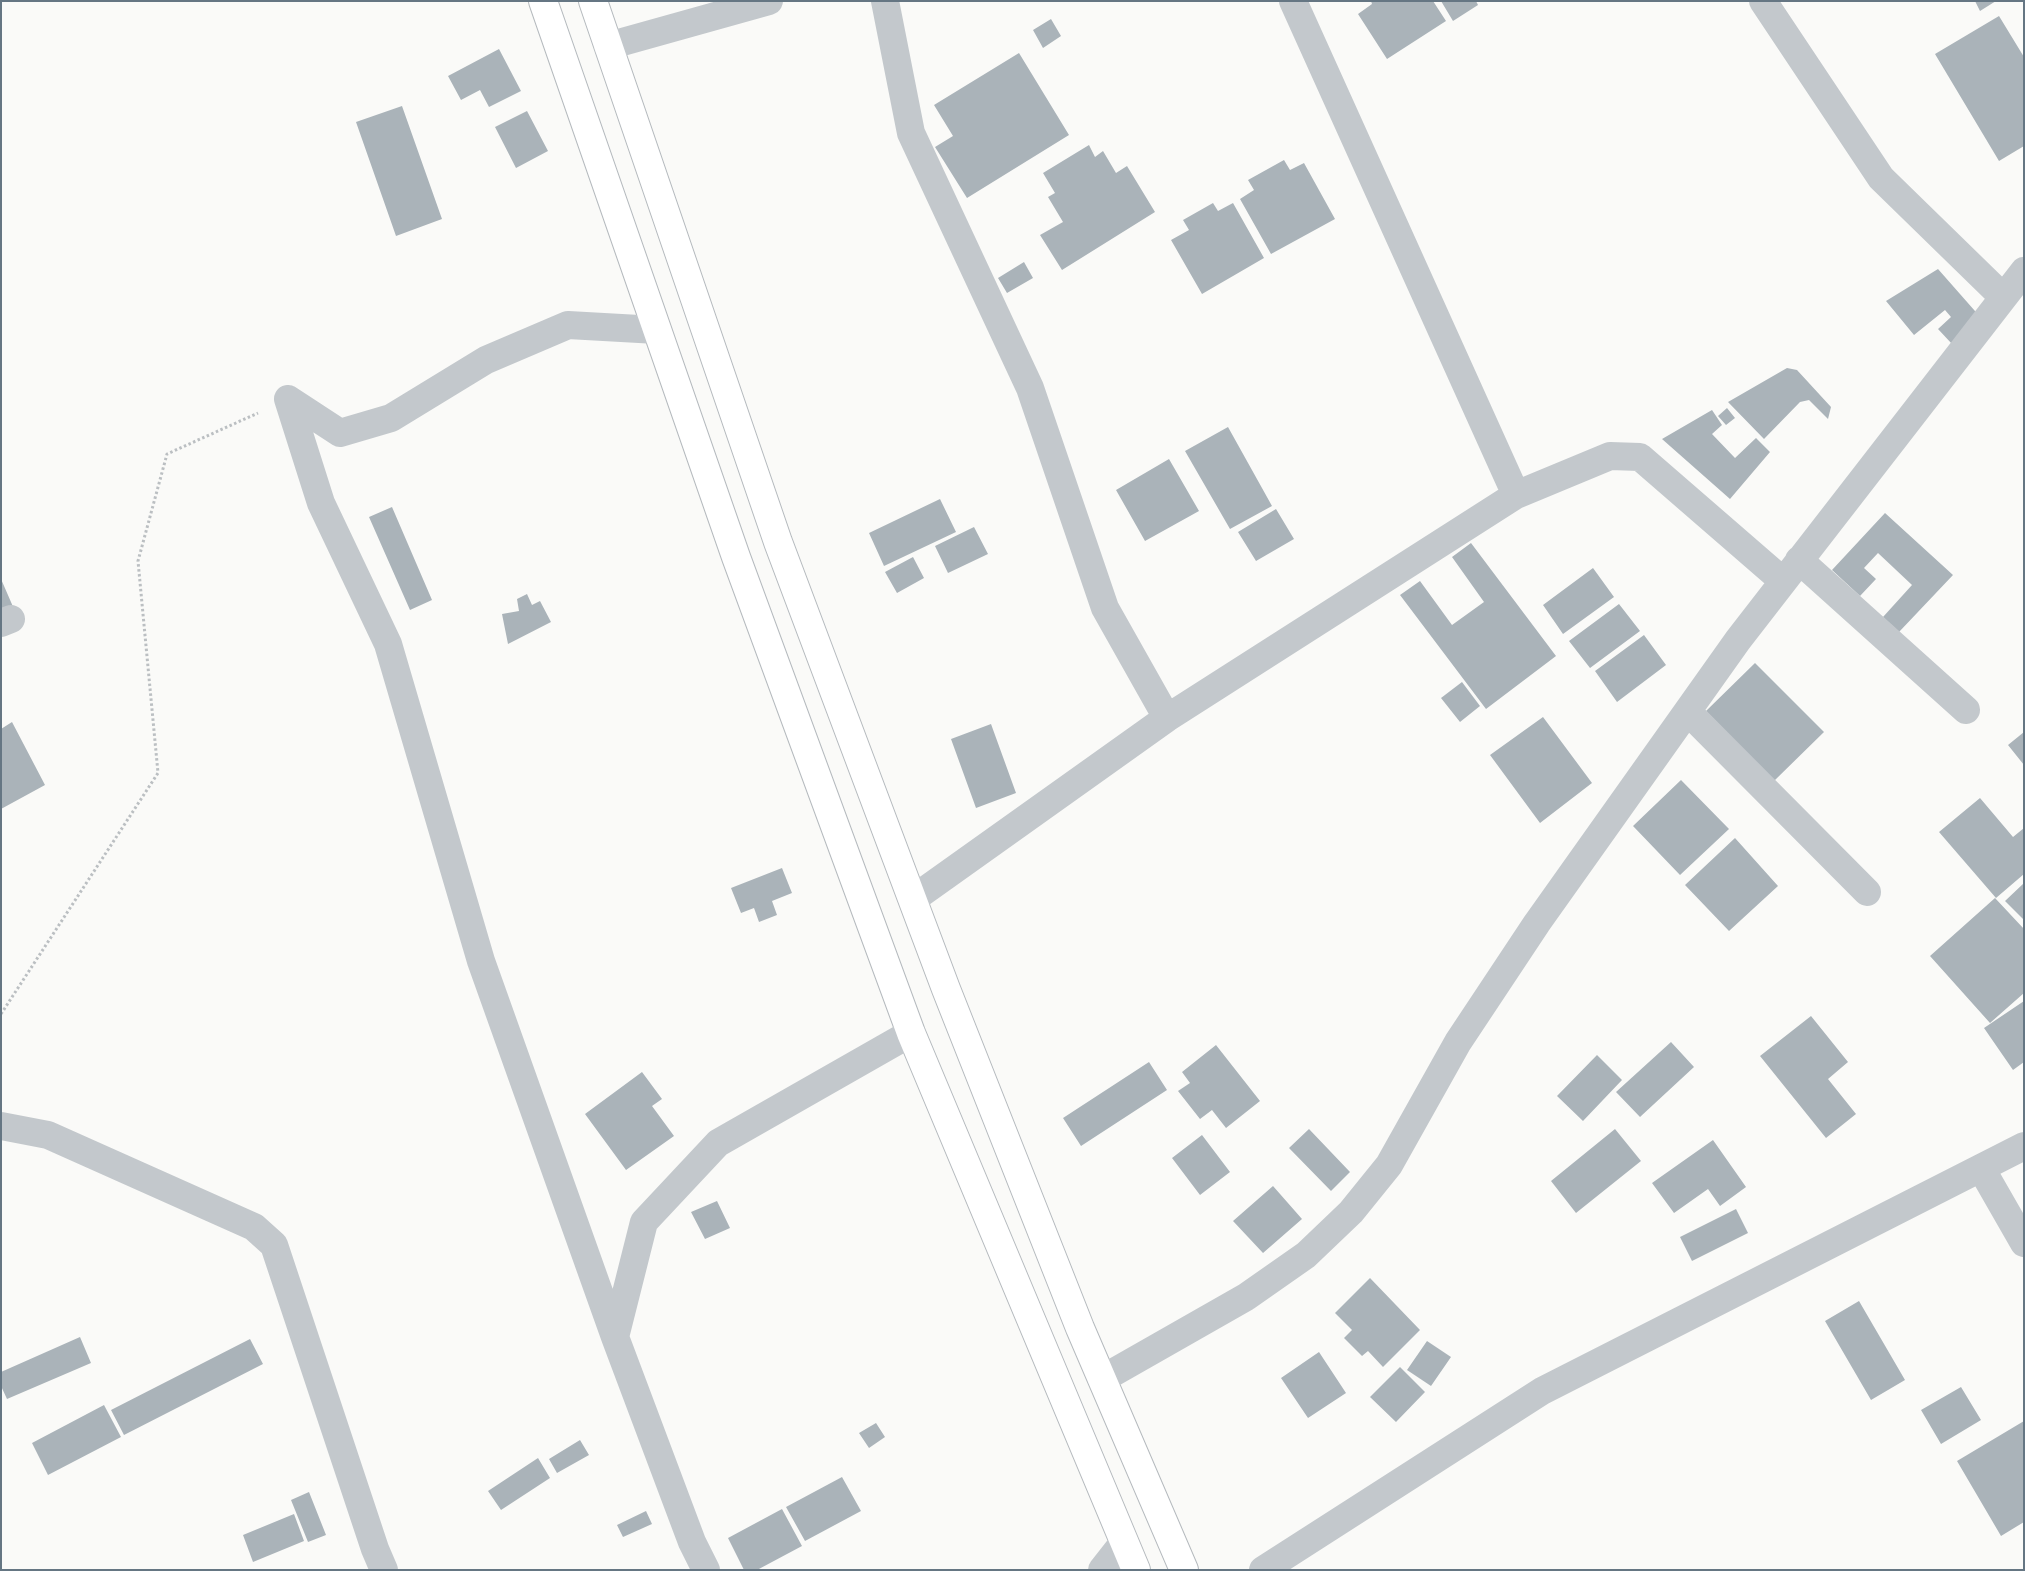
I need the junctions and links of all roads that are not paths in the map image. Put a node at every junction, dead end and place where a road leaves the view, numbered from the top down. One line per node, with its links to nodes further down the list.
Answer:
1 (543, 1): 10 (main road)
2 (593, 1): 7 (main road)
3 (769, 1): 7 (street)
4 (885, 1): 15 (street)
5 (1293, 1): 11 (street)
6 (1763, 1): 9 (street)
7 (608, 46): 17 (main road)
8 (2024, 271): 9 (street)
9 (2003, 297): 12 (street)
10 (657, 330): 18 (main road); 23 (street)
11 (1516, 495): 12 (street); 15 (street)
12 (1791, 570): 13 (street); 14 (street)
13 (1966, 710)
14 (1688, 712): 16 (street); 24 (street)
15 (1167, 718): 17 (street)
16 (1867, 892)
17 (913, 899): 24 (main road)
18 (911, 1033): 23 (street); 25 (main road)
19 (1, 1126): 26 (street)
20 (2024, 1146): 21 (street)
21 (1981, 1168): 22 (street); 31 (street)
22 (2024, 1243)
23 (615, 1337): 27 (street)
24 (1102, 1378): 30 (main road)
25 (1124, 1542): 28 (street); 29 (main road)
26 (384, 1570)
27 (706, 1570)
28 (1102, 1570)
29 (1136, 1570)
30 (1184, 1570)
31 (1263, 1570)

